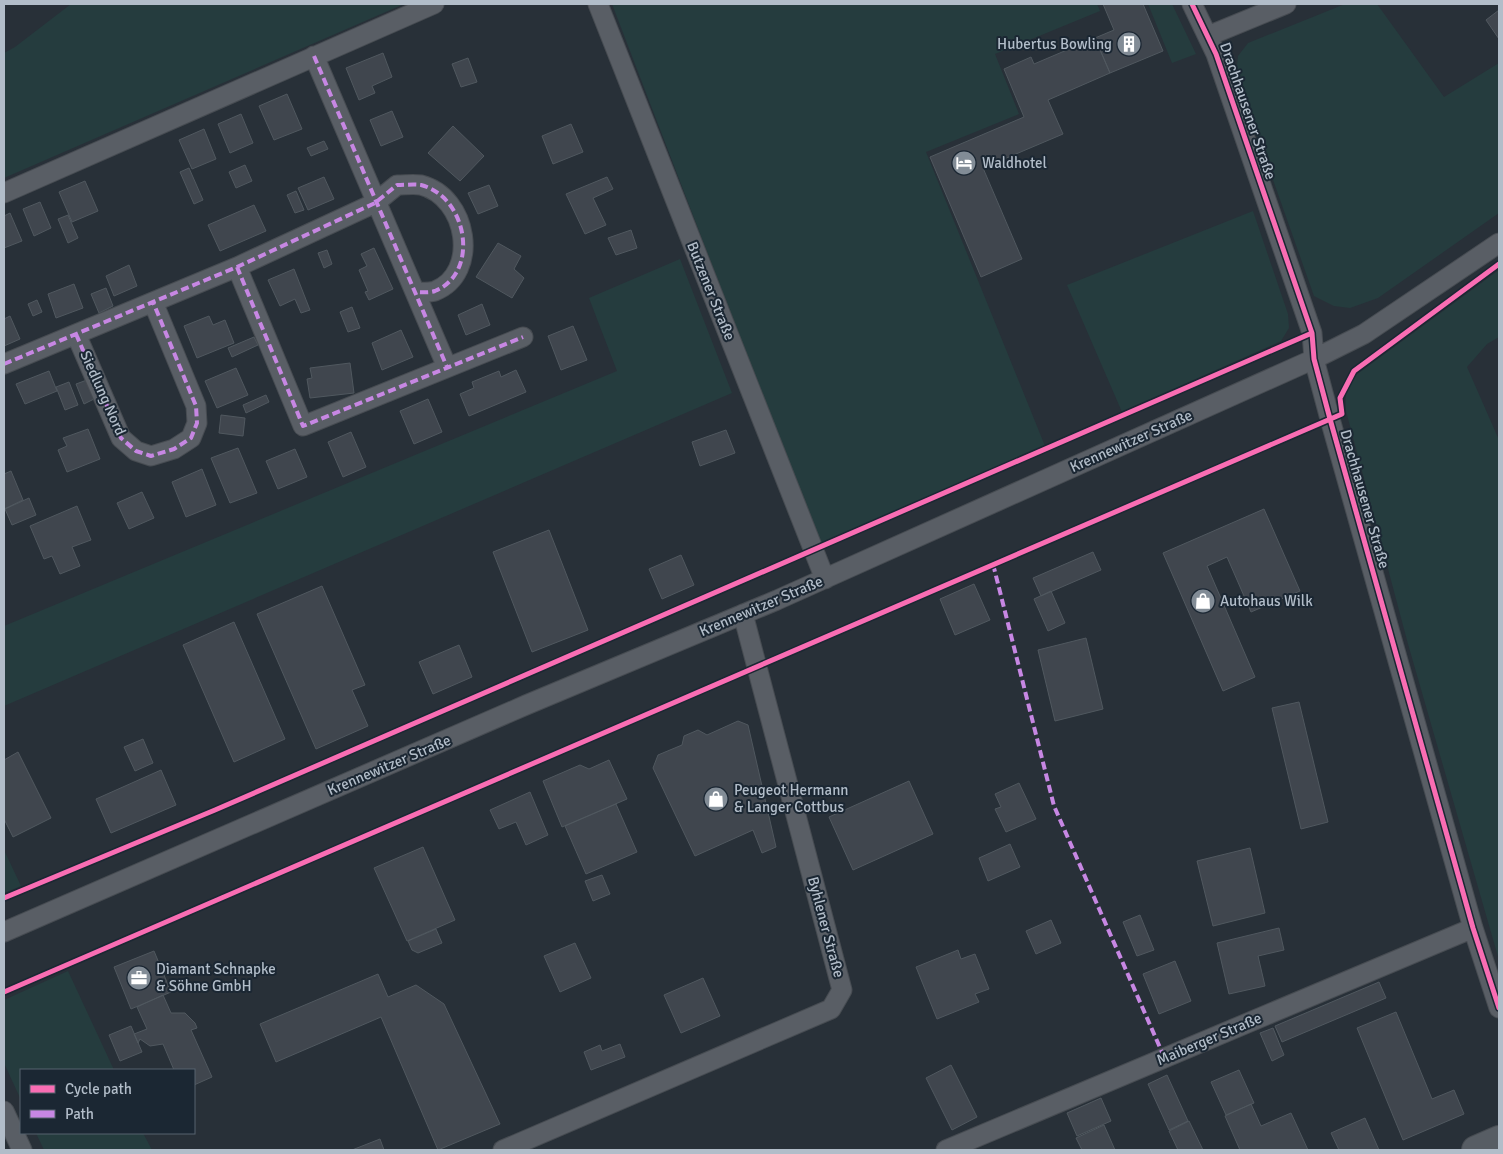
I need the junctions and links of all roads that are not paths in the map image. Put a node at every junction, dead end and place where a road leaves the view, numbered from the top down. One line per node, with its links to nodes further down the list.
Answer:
1 (434, 4): 6 (street)
2 (598, 4): 18 (street, Butzener Straße)
3 (1192, 4): 5 (street, Drachhausener Straße)
4 (1286, 4): 5 (street)
5 (1208, 36): 15 (street, Drachhausener Straße)
6 (314, 56): 7 (street); 8 (street)
7 (4, 193)
8 (376, 204): 10 (street, Siedlung Nord); 11 (street); 11 (street, Siedlung Nord)
9 (1499, 243): 15 (street, Krennewitzer Straße)
10 (237, 267): 12 (street, Siedlung Nord); 17 (street)
11 (415, 292): 17 (street)
12 (153, 302): 13 (street, Siedlung Nord); 13 (street, Siedlung Nord)
13 (76, 334): 16 (street, Siedlung Nord)
14 (522, 337): 17 (street)
15 (1314, 359): 18 (street, Krennewitzer Straße); 20 (street, Drachhausener Straße)
16 (4, 364)
17 (447, 367)
18 (825, 578): 19 (street, Krennewitzer Straße)
19 (743, 614): 21 (street, Krennewitzer Straße); 26 (street, Byhlener Straße)
20 (1473, 928): 22 (street, Drachhausener Straße); 27 (street, Maiberger Straße)
21 (4, 932)
22 (1499, 1008)
23 (4, 1111): 25 (street)
24 (1499, 1140): 28 (street)
25 (22, 1150)
26 (503, 1150)
27 (946, 1150)
28 (1476, 1150)

